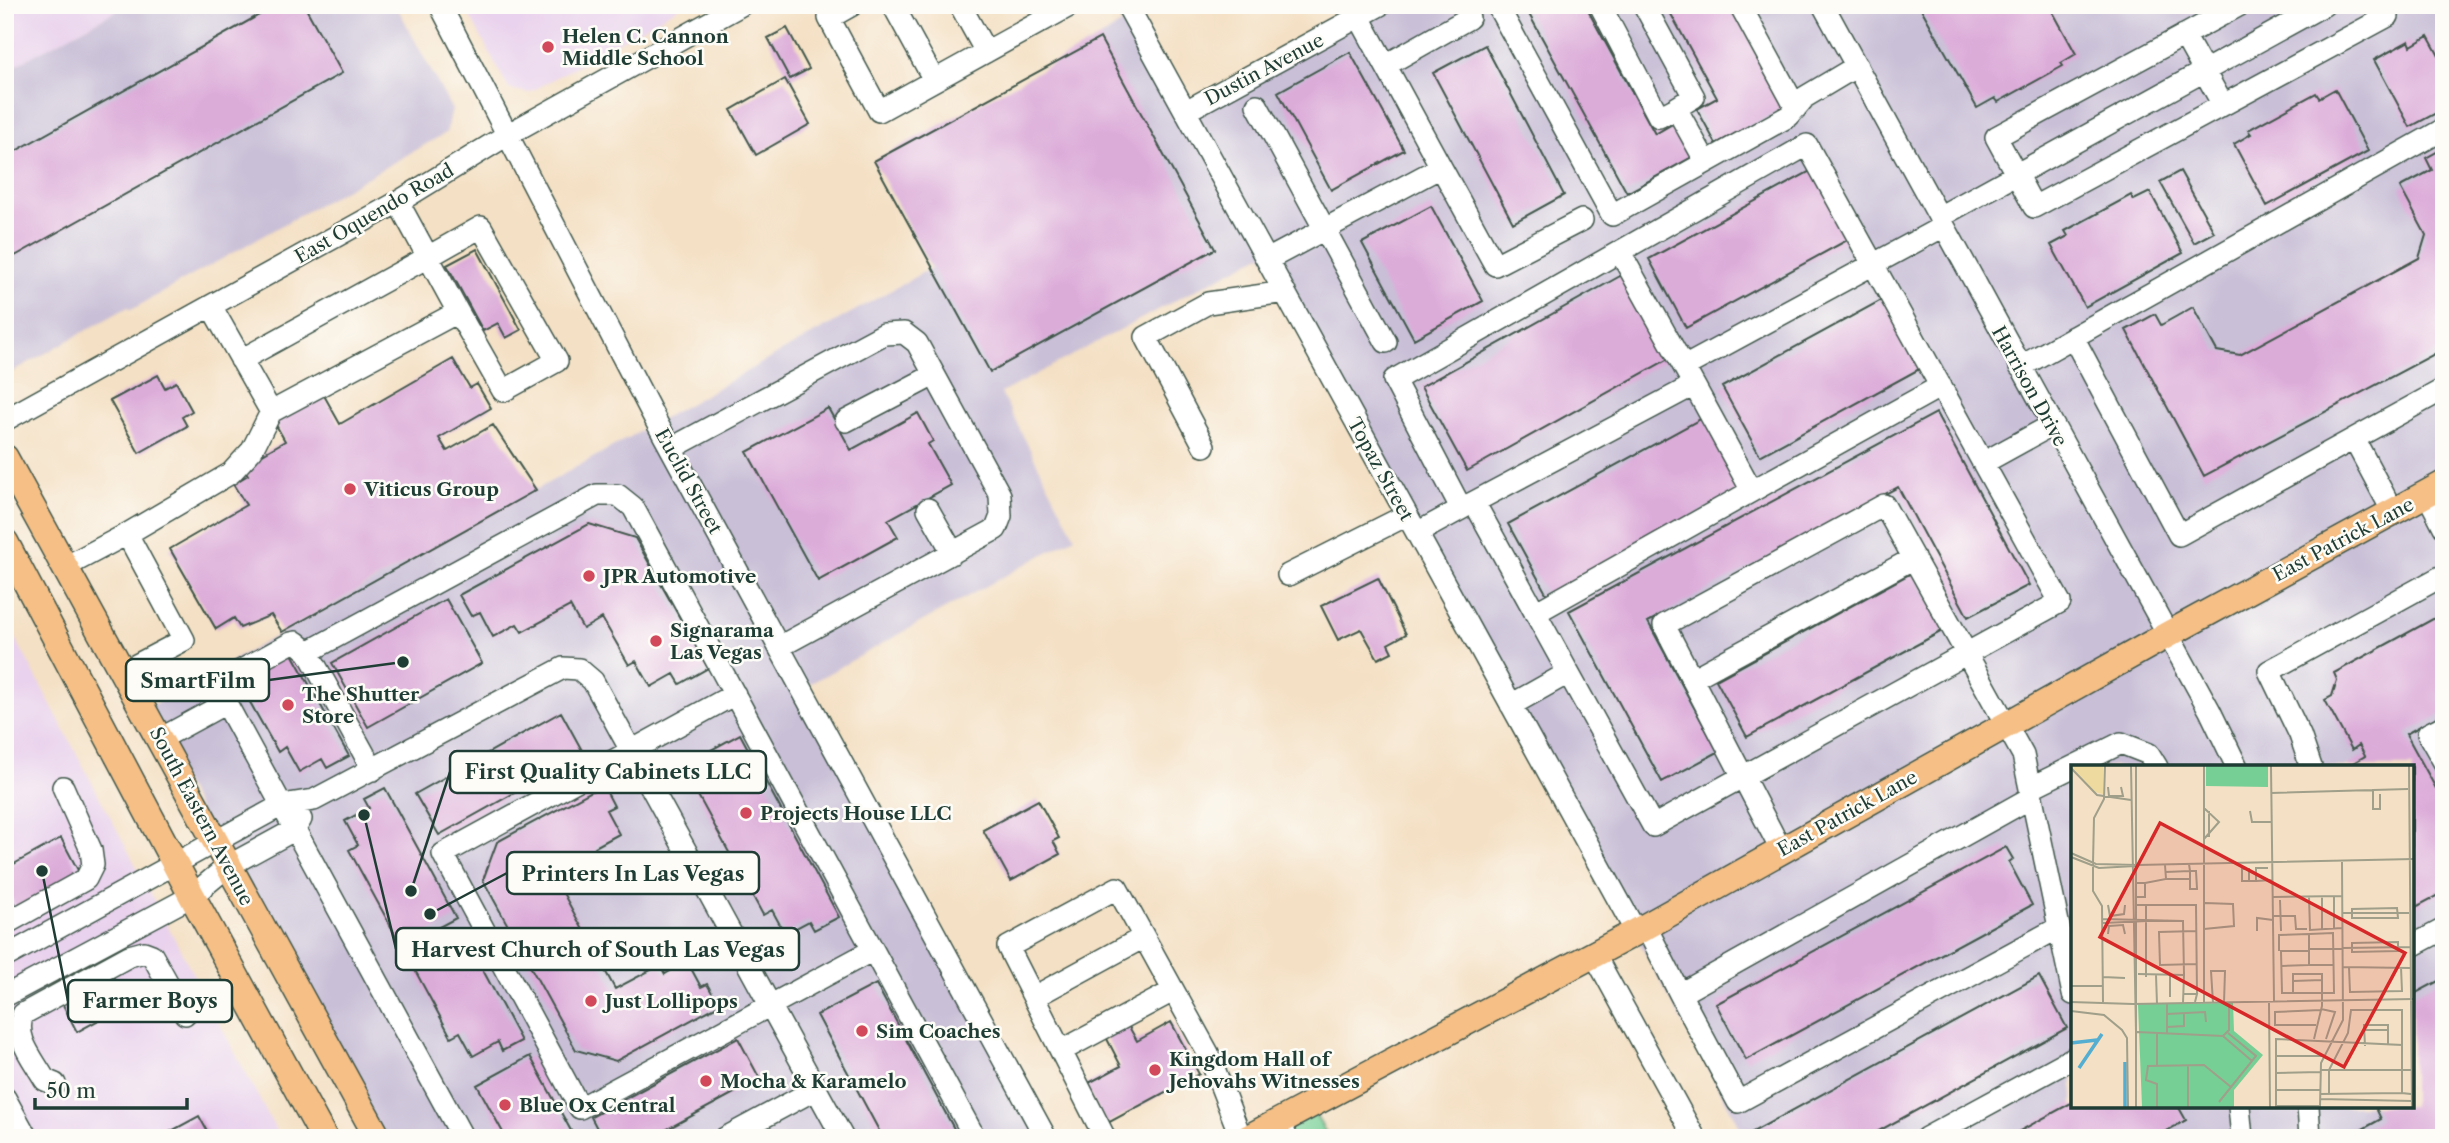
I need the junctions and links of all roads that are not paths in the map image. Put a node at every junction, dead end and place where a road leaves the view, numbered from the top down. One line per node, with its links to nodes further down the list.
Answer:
1 (440, 5): 31 (street, Euclid Street)
2 (741, 5): 31 (street, East Oquendo Road)
3 (852, 5): 24 (street)
4 (893, 5): 24 (street)
5 (960, 5): 20 (street)
6 (1071, 5): 20 (street)
7 (1127, 5): 29 (street, Topaz Street)
8 (1380, 5): 17 (street, Dustin Avenue)
9 (1497, 5): 32 (street)
10 (1600, 5): 27 (street)
11 (1644, 5): 27 (street)
12 (1740, 5): 28 (street)
13 (1823, 5): 22 (street, Harrison Drive)
14 (2239, 5): 19 (street)
15 (2324, 5): 23 (street)
16 (2382, 5): 26 (street)
17 (1359, 17): 21 (street); 29 (street, Dustin Avenue)
18 (1469, 18): 21 (street)
19 (2184, 35): 23 (street); 34 (street)
20 (986, 52): 24 (street)
21 (1386, 65): 33 (street)
22 (1857, 66): 28 (street); 37 (street, Harrison Drive)
23 (2204, 71): 26 (street); 34 (street)
24 (934, 80)
25 (1257, 105): 38 (street)
26 (2223, 105): 34 (street)
27 (1676, 108): 32 (street)
28 (1796, 108): 32 (street)
29 (1185, 111): 41 (street, Topaz Street)
30 (2444, 129): 46 (street)
31 (507, 135): 35 (street, East Oquendo Road); 60 (street, Euclid Street)
32 (1706, 162)
33 (1441, 166): 36 (street); 38 (street)
34 (2016, 174): 37 (street)
35 (398, 202): 40 (street); 44 (street, East Oquendo Road)
36 (1582, 220)
37 (1941, 222): 42 (street); 49 (street, Harrison Drive)
38 (1325, 229): 41 (street); 47 (street)
39 (1619, 252): 42 (street); 51 (street); 65 (street)
40 (428, 257): 45 (street); 45 (street); 48 (street)
41 (1267, 260): 43 (street, Topaz Street)
42 (1874, 265): 51 (street); 52 (street)
43 (1285, 292): 59 (street); 68 (street, Topaz Street)
44 (211, 306): 48 (street); 55 (street, East Oquendo Road)
45 (458, 312): 54 (street)
46 (2073, 337): 49 (street); 58 (street)
47 (1386, 342)
48 (241, 360): 54 (street)
49 (2020, 366): 57 (street, Harrison Drive)
50 (934, 374): 56 (street); 60 (street); 72 (street)
51 (1689, 376): 64 (street); 65 (street)
52 (1941, 386): 62 (street); 64 (street)
53 (2444, 389): 58 (street)
54 (271, 412): 70 (street)
55 (5, 420)
56 (846, 421)
57 (2052, 425): 62 (street); 78 (street, Harrison Drive)
58 (2354, 439): 67 (street)
59 (1204, 446)
60 (672, 448): 79 (street, Euclid Street)
61 (5, 458): 74 (main road, South Eastern Avenue)
62 (1983, 463): 81 (street)
63 (2435, 489): 67 (main road, East Patrick Lane); 69 (street)
64 (1752, 491): 77 (street)
65 (1467, 505): 68 (street); 77 (street)
66 (928, 509): 72 (street)
67 (2393, 512): 78 (main road, East Patrick Lane)
68 (1412, 524): 75 (street); 87 (street, Topaz Street)
69 (2444, 527)
70 (127, 534): 74 (street); 82 (street)
71 (5, 542): 107 (main road)
72 (953, 553): 79 (street)
73 (1914, 558): 81 (street); 84 (street); 84 (street)
74 (65, 566): 82 (main road, South Eastern Avenue)
75 (1288, 575)
76 (2444, 575): 96 (street)
77 (1535, 613): 83 (street)
78 (2167, 635): 88 (main road, East Patrick Lane); 95 (street, Harrison Drive)
79 (779, 647): 141 (street, Euclid Street)
80 (308, 652): 85 (street); 86 (street); 97 (street)
81 (1967, 653): 88 (street); 99 (street)
82 (123, 673): 90 (main road, South Eastern Avenue)
83 (1568, 673): 87 (street); 99 (street)
84 (1692, 679): 99 (street)
85 (735, 694): 91 (street); 116 (street)
86 (226, 703): 90 (street); 103 (street)
87 (1511, 705): 112 (street, Topaz Street)
88 (2007, 725): 101 (street); 106 (main road, East Patrick Lane)
89 (2444, 726): 92 (street)
90 (160, 738): 105 (main road, South Eastern Avenue)
91 (631, 750): 97 (street); 124 (street); 124 (street)
92 (2444, 762)
93 (2081, 765): 94 (street)
94 (2156, 765)
95 (2236, 765)
96 (2310, 765)
97 (373, 770): 102 (street)
98 (2071, 770): 101 (street)
99 (1743, 777): 106 (street)
100 (63, 787): 110 (street)
101 (2031, 792): 111 (street); 121 (street)
102 (314, 800): 103 (street); 104 (street)
103 (282, 805): 104 (street); 105 (street)
104 (294, 830): 108 (street); 137 (street)
105 (216, 842): 107 (street); 108 (main road, South Eastern Avenue)
106 (1781, 850): 112 (main road, East Patrick Lane)
107 (176, 864): 109 (main road); 118 (street)
108 (228, 866): 109 (street); 136 (main road, South Eastern Avenue)
109 (192, 896): 122 (street); 135 (main road)
110 (5, 924)
111 (2058, 928): 119 (street); 121 (street, Topaz Street)
112 (1641, 929): 117 (main road, East Patrick Lane); 121 (street, Topaz Street)
113 (2444, 929): 115 (street)
114 (1144, 937): 120 (street); 123 (street); 123 (street)
115 (2414, 945)
116 (873, 950): 124 (street); 140 (street)
117 (1594, 954): 133 (main road, East Patrick Lane); 145 (street)
118 (5, 957)
119 (2071, 985)
120 (1173, 991): 126 (street); 143 (street)
121 (1680, 994)
122 (5, 996)
123 (1034, 997): 126 (street)
124 (771, 1006): 129 (street)
125 (186, 1014): 128 (street)
126 (1061, 1051): 142 (street)
127 (2071, 1059): 146 (street)
128 (55, 1084)
129 (816, 1089): 138 (street); 139 (street)
130 (5, 1098): 134 (street)
131 (2239, 1108): 147 (street)
132 (2308, 1108): 148 (street)
133 (1283, 1130): 144 (main road, East Patrick Lane)
134 (27, 1138)
135 (324, 1138)
136 (378, 1138)
137 (463, 1138)
138 (725, 1138)
139 (843, 1138)
140 (975, 1138)
141 (1045, 1138)
142 (1105, 1138)
143 (1241, 1138)
144 (1248, 1138)
145 (1695, 1138)
146 (1926, 1138)
147 (2241, 1138)
148 (2310, 1138)

